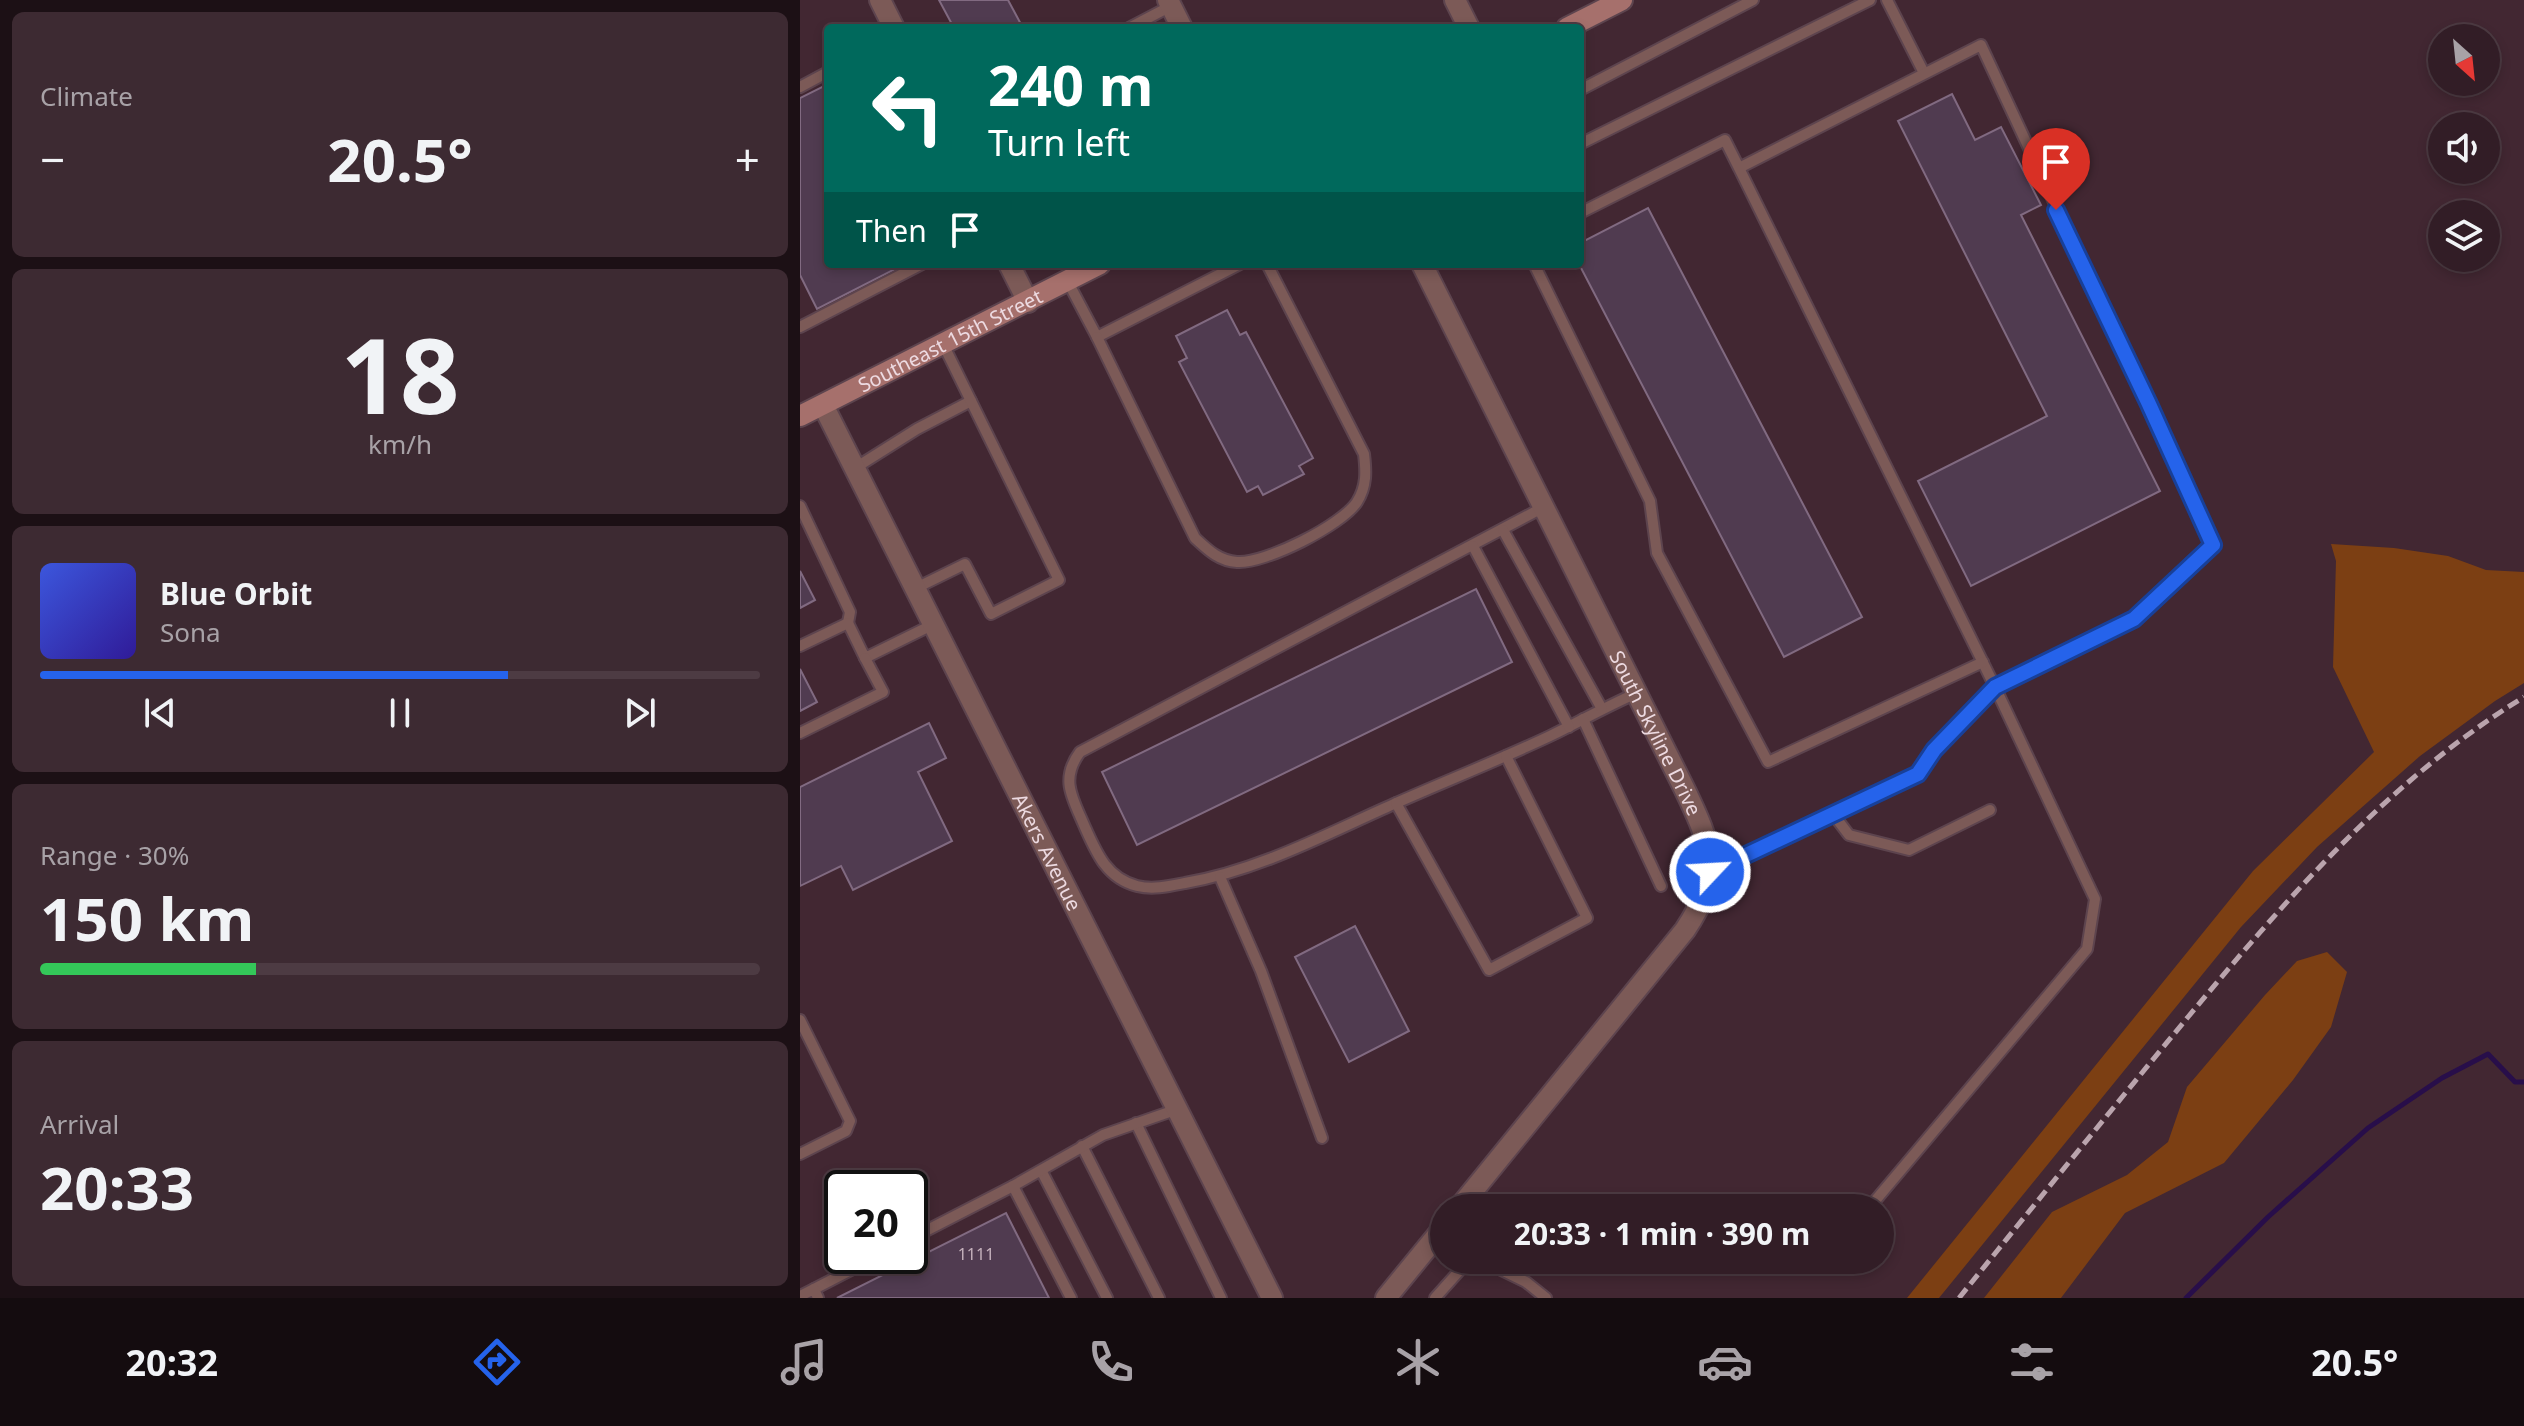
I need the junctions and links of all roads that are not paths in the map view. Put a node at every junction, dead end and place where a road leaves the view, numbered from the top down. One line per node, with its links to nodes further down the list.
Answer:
1 (880, 0): 8 (street)
2 (1455, 0): 11 (street)
3 (1622, 0): 12 (main road)
4 (1753, 0): 16 (lane)
5 (1870, 0): 17 (lane)
6 (1887, 0): 13 (lane)
7 (1170, 3): 9 (lane); 10 (street)
8 (892, 24)
9 (1136, 24)
10 (1180, 24)
11 (1467, 24)
12 (1575, 24)
13 (1924, 73): 18 (lane); 45 (lane)
14 (824, 74): 15 (lane)
15 (800, 87)
16 (1584, 88)
17 (1584, 142)
18 (1739, 168): 19 (lane); 44 (lane)
19 (1584, 211)
20 (914, 268): 29 (lane)
21 (1011, 268): 28 (street)
22 (1093, 268): 27 (main road, Southeast 15th Street)
23 (1232, 268): 30 (lane)
24 (1269, 268): 30 (lane)
25 (1424, 268): 36 (street, South Skyline Drive)
26 (1536, 268): 44 (lane)
27 (1068, 282): 28 (main road, Southeast 15th Street); 30 (lane)
28 (1028, 302): 31 (main road, Southeast 15th Street)
29 (800, 327)
30 (1097, 337)
31 (943, 344): 32 (lane); 33 (main road, Southeast 15th Street)
32 (971, 401): 34 (lane); 39 (lane)
33 (807, 409): 34 (street, Akers Avenue)
34 (855, 468): 39 (street, Akers Avenue)
35 (800, 506): 40 (lane)
36 (1544, 507): 37 (lane); 46 (street, South Skyline Drive)
37 (1503, 530): 38 (lane); 47 (lane)
38 (1473, 546): 49 (lane); 56 (lane)
39 (916, 588): 41 (street, Akers Avenue)
40 (848, 623): 42 (lane); 43 (lane)
41 (934, 624): 43 (lane); 59 (street, Akers Avenue)
42 (800, 646)
43 (865, 658): 50 (lane)
44 (1983, 662): 45 (lane)
45 (1995, 687): 54 (lane); 67 (lane)
46 (1637, 693): 47 (lane); 55 (street, South Skyline Drive)
47 (1602, 709): 48 (lane)
48 (1583, 719): 49 (lane); 57 (lane)
49 (1569, 727): 51 (lane)
50 (800, 733)
51 (1506, 756): 52 (lane); 52 (lane)
52 (1396, 803): 56 (lane)
53 (1990, 810): 54 (lane)
54 (1833, 814): 55 (lane)
55 (1710, 872): 66 (street, South Skyline Drive)
56 (1220, 877): 61 (lane)
57 (1661, 886)
58 (800, 1020): 63 (lane)
59 (1178, 1109): 60 (lane); 79 (street, Akers Avenue)
60 (1136, 1123): 62 (lane); 78 (lane)
61 (1322, 1138)
62 (1082, 1146): 64 (lane); 77 (lane)
63 (800, 1154)
64 (1042, 1172): 65 (lane); 76 (lane)
65 (1013, 1186): 68 (lane); 75 (lane)
66 (1470, 1194)
67 (1881, 1194)
68 (928, 1230)
69 (1430, 1248): 80 (street)
70 (849, 1274): 73 (lane)
71 (1456, 1274): 81 (lane)
72 (1510, 1274): 82 (lane)
73 (816, 1294): 74 (lane)
74 (800, 1296)
75 (1071, 1298)
76 (1107, 1298)
77 (1159, 1298)
78 (1221, 1298)
79 (1272, 1298)
80 (1386, 1298)
81 (1435, 1298)
82 (1546, 1298)

